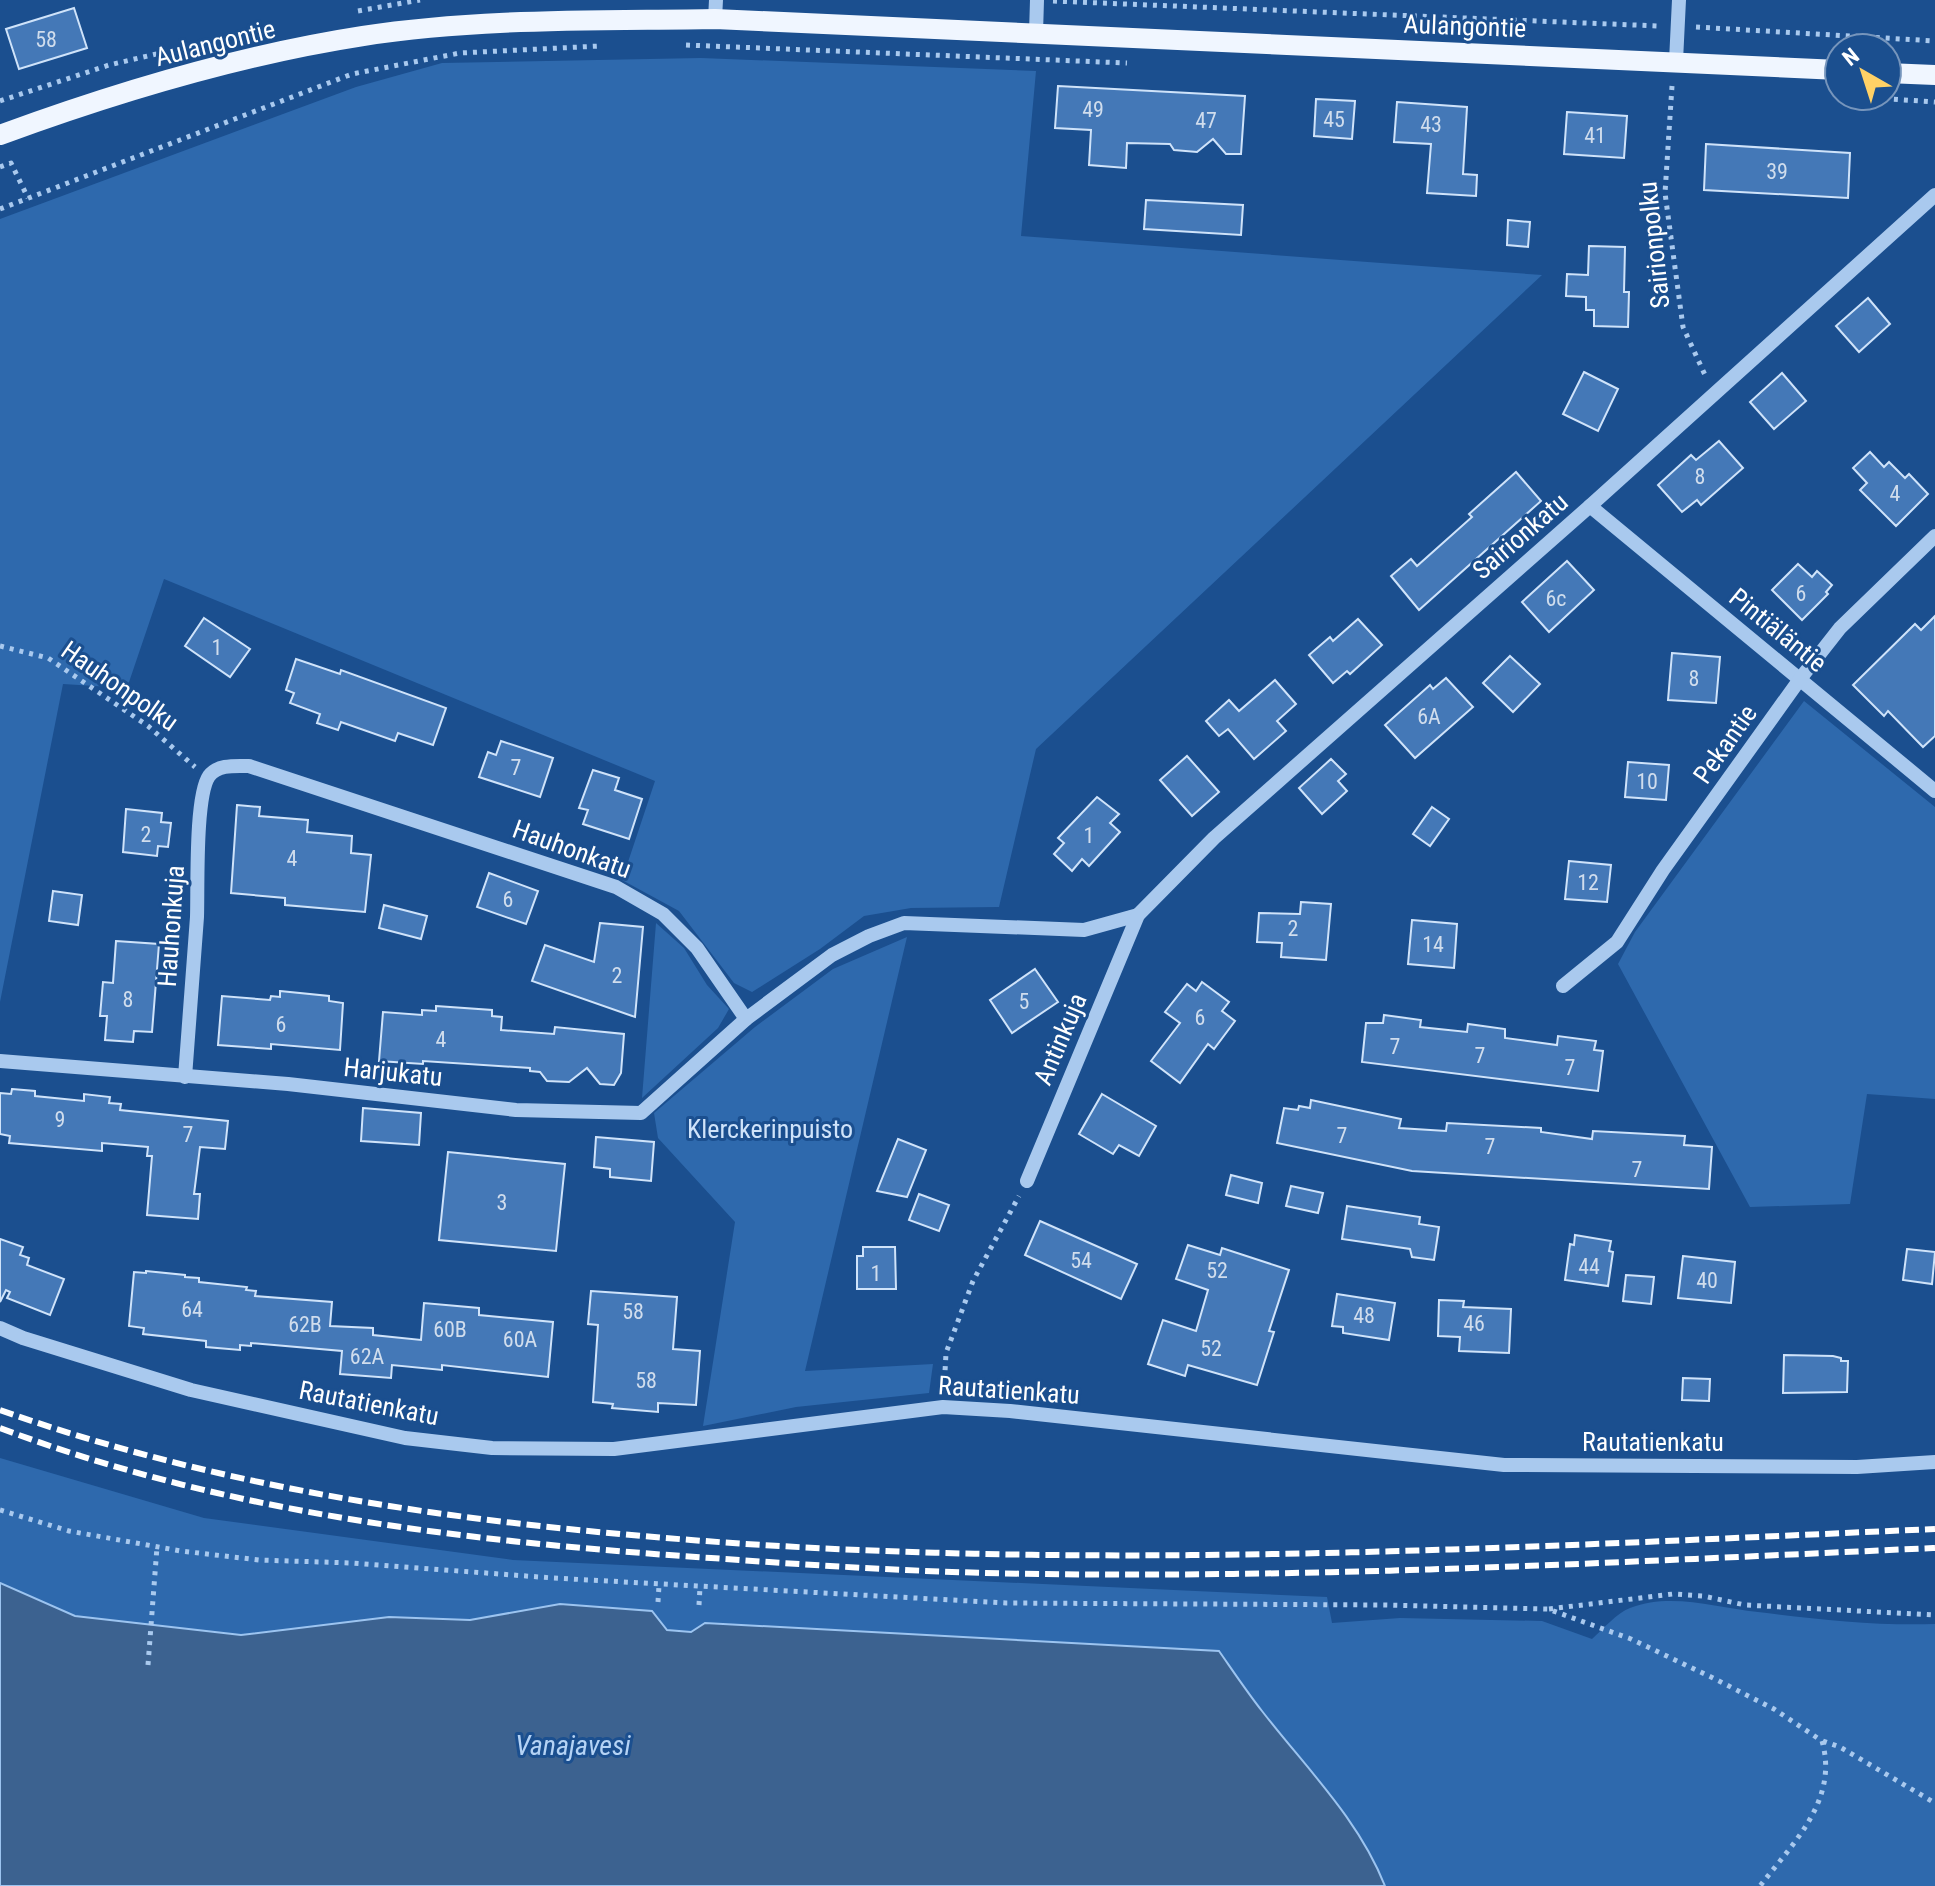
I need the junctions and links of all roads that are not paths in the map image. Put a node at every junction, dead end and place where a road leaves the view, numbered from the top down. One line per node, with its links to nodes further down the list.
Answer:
1 (1037, 0): 4 (street)
2 (1679, 0): 5 (street)
3 (715, 10): 4 (main road, Aulangontie); 9 (main road, Aulangontie)
4 (1036, 33): 5 (main road, Aulangontie)
5 (1676, 61): 6 (main road, Aulangontie)
6 (1823, 69)
7 (1903, 74): 8 (main road)
8 (1935, 75)
9 (0, 135)
10 (1935, 195): 11 (street, Sairionkatu)
11 (1590, 506): 13 (street, Pintiäläntie); 16 (street, Sairionkatu)
12 (1935, 536): 13 (street, Pekantie)
13 (1800, 679): 15 (street, Pintiäläntie); 17 (street, Pekantie)
14 (207, 778): 18 (street, Hauhonkatu); 20 (street, Hauhonkuja)
15 (1935, 791)
16 (1138, 915): 18 (street); 21 (street, Antinkuja)
17 (1563, 986)
18 (746, 1019): 20 (street, Harjukatu)
19 (0, 1061): 20 (street, Harjukatu)
20 (185, 1077)
21 (1027, 1181)
22 (0, 1328): 23 (street, Rautatienkatu)
23 (1935, 1462)

